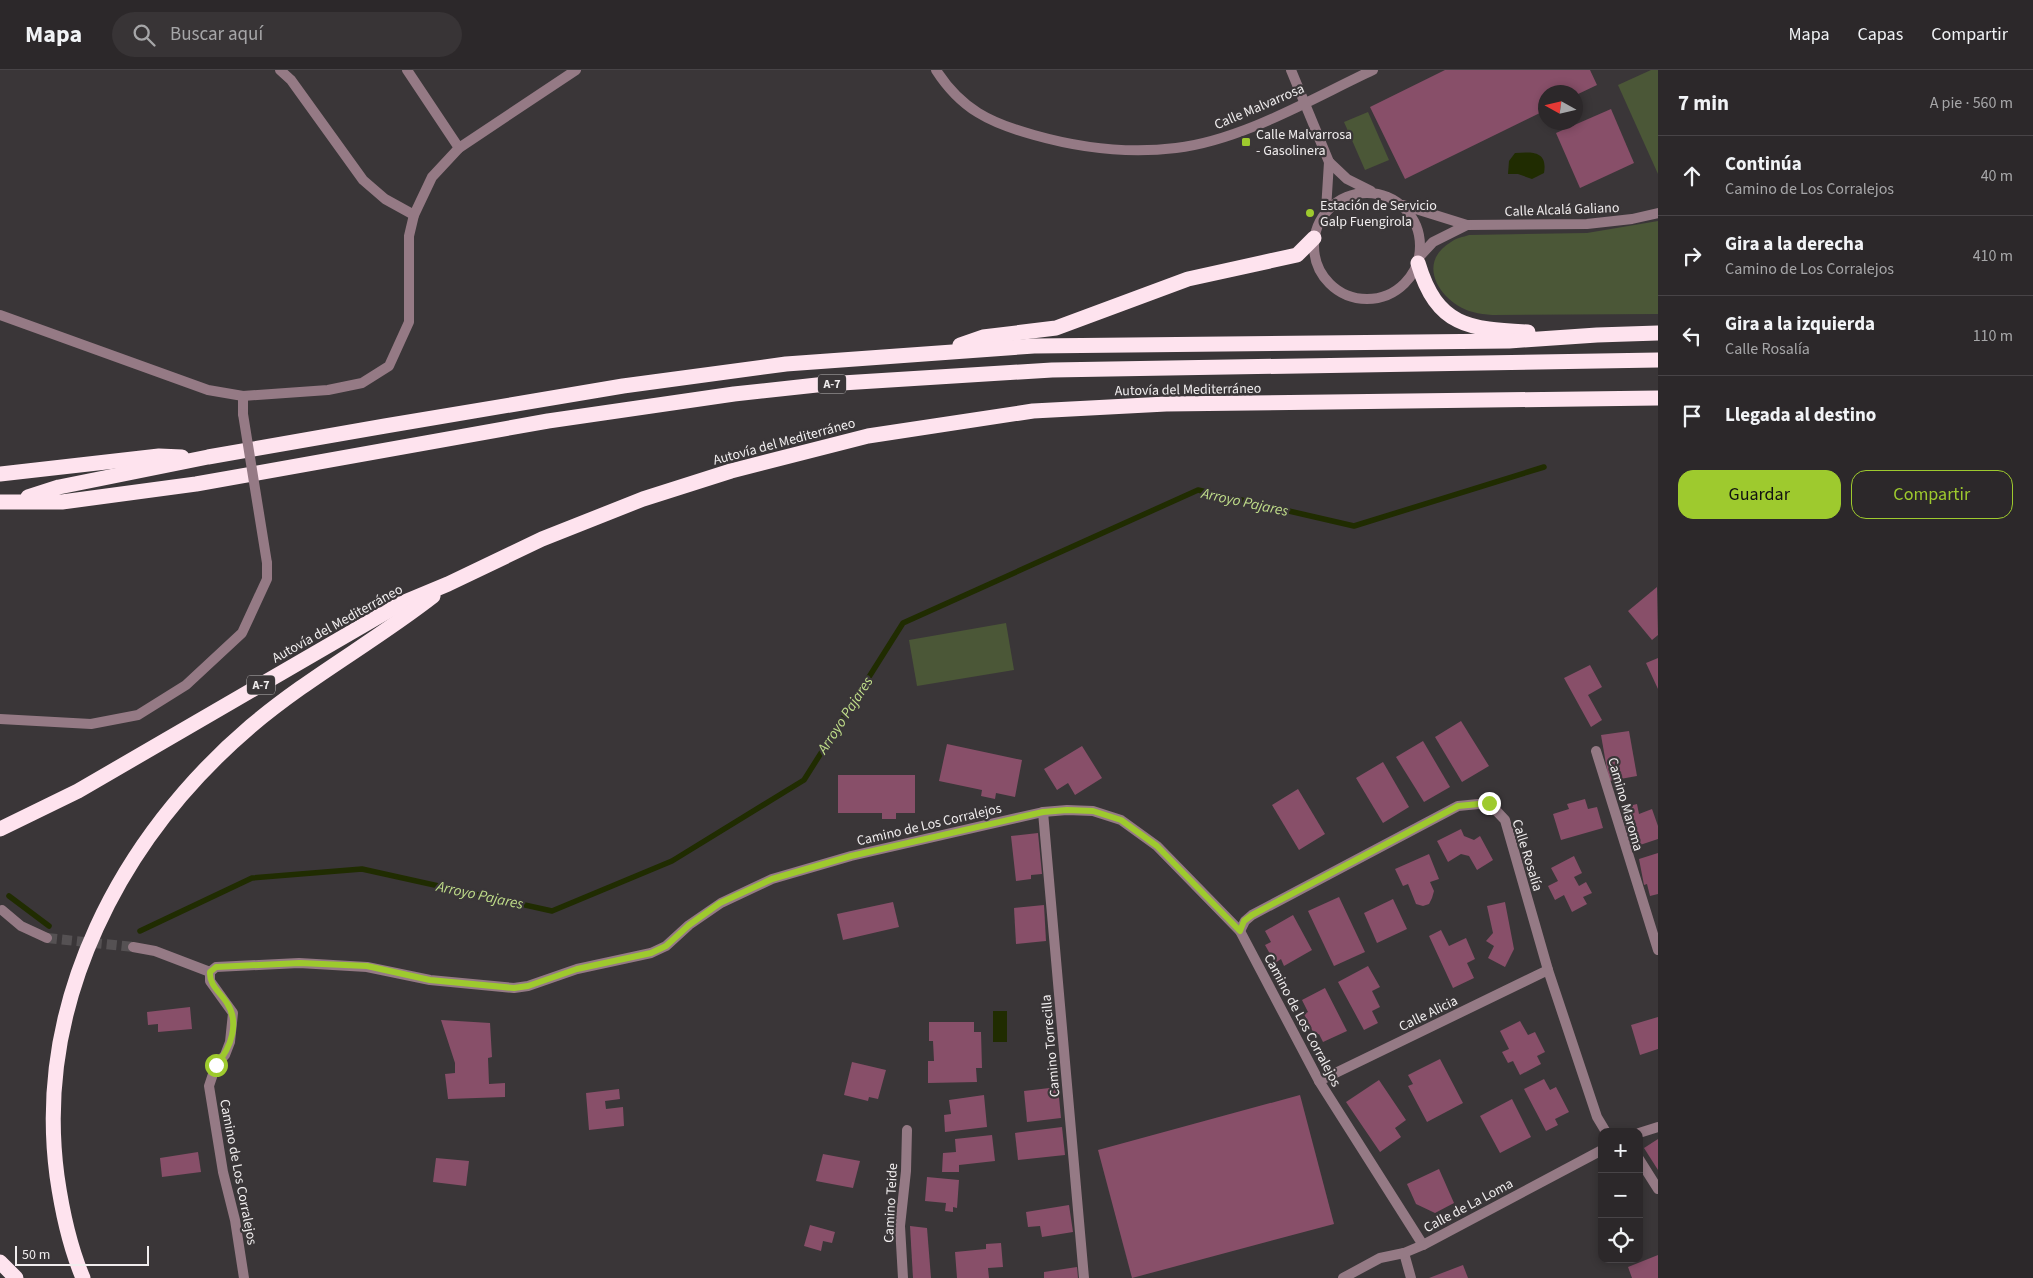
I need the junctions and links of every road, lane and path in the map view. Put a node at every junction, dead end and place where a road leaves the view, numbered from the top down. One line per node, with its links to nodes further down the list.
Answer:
1 (280, 70): 14 (street)
2 (407, 70): 8 (street)
3 (576, 70): 8 (street)
4 (936, 70): 7 (street, Calle Malvarrosa)
5 (1291, 70): 7 (street)
6 (1373, 70): 7 (street, Calle Malvarrosa)
7 (1305, 102): 9 (street)
8 (459, 148): 14 (street)
9 (1329, 162): 10 (street); 12 (street)
10 (1372, 192): 11 (street); 12 (street)
11 (1402, 204): 15 (street, Calle Alcalá Galiano); 17 (street)
12 (1326, 210): 16 (street)
13 (1658, 213): 15 (street, Calle Alcalá Galiano)
14 (414, 215): 23 (street)
15 (1467, 225): 17 (street, Calle Alcalá Galiano)
16 (1314, 238): 17 (street); 21 (highway)
17 (1419, 259): 20 (highway)
18 (0, 315): 23 (street)
19 (1658, 333): 20 (highway)
20 (1597, 334): 21 (highway)
21 (944, 351): 25 (highway)
22 (1658, 360): 27 (highway, Autovía del Mediterráneo / A-7)
23 (244, 396): 29 (street, bridge)
24 (1658, 398): 28 (highway, Autovía del Mediterráneo / A-7)
25 (208, 457): 26 (highway); 27 (highway)
26 (0, 474)
27 (7, 502)
28 (448, 584): 32 (highway, Autovía del Mediterráneo / A-7); 52 (highway)
29 (0, 719)
30 (1596, 751): 37 (street, Camino Maroma)
31 (1043, 812): 34 (street, Camino de Los Corralejos); 39 (street, Camino de Los Corralejos); 55 (street, Camino Torrecilla)
32 (0, 829)
33 (2, 910): 35 (street)
34 (1240, 931): 38 (street, Calle Rosalía); 40 (street, Camino de Los Corralejos)
35 (47, 938)
36 (133, 947): 39 (street)
37 (1658, 950)
38 (1548, 970): 40 (street, Calle Alicia); 42 (street, Calle Rosalía)
39 (210, 972): 53 (street, Camino de Los Corralejos)
40 (1318, 1081): 48 (street, Camino de Los Corralejos)
41 (1658, 1127): 44 (street)
42 (1604, 1128)
43 (907, 1130): 54 (street, Camino Teide)
44 (1643, 1132)
45 (1598, 1152): 48 (street, Calle de La Loma)
46 (1643, 1165): 47 (street)
47 (1658, 1189)
48 (1423, 1244): 49 (street, Calle de La Loma)
49 (1404, 1253): 56 (street, Calle de La Loma); 57 (street)
50 (0, 1262): 51 (highway)
51 (16, 1278)
52 (83, 1278)
53 (244, 1278)
54 (903, 1278)
55 (1084, 1278)
56 (1344, 1278)
57 (1412, 1278)

